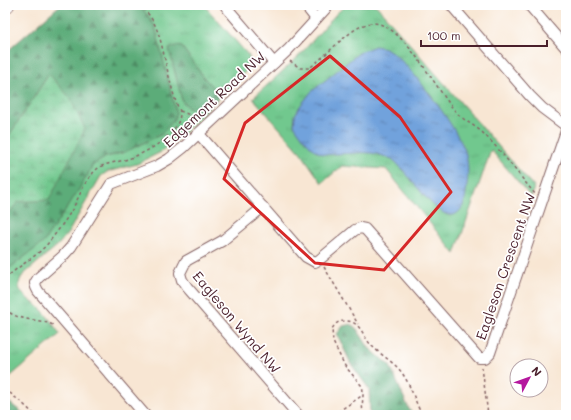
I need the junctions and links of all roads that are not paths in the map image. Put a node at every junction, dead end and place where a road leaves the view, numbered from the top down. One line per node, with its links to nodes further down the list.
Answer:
1 (8, 5): 7 (main road)
2 (305, 5): 8 (street)
3 (329, 5): 8 (street, Edgemont Road NW)
4 (451, 5): 11 (street)
5 (529, 5): 9 (street)
6 (224, 6): 10 (street)
7 (5, 8)
8 (316, 19): 10 (street, Edgemont Road NW)
9 (566, 48)
10 (274, 63): 12 (street, Edgemont Road NW)
11 (566, 126)
12 (201, 131): 14 (street); 15 (street, Edgemont Road NW)
13 (566, 131): 14 (street, Eagleson Crescent NW)
14 (263, 207): 16 (street, Eagleson Wynd NW)
15 (145, 415)
16 (298, 415)

